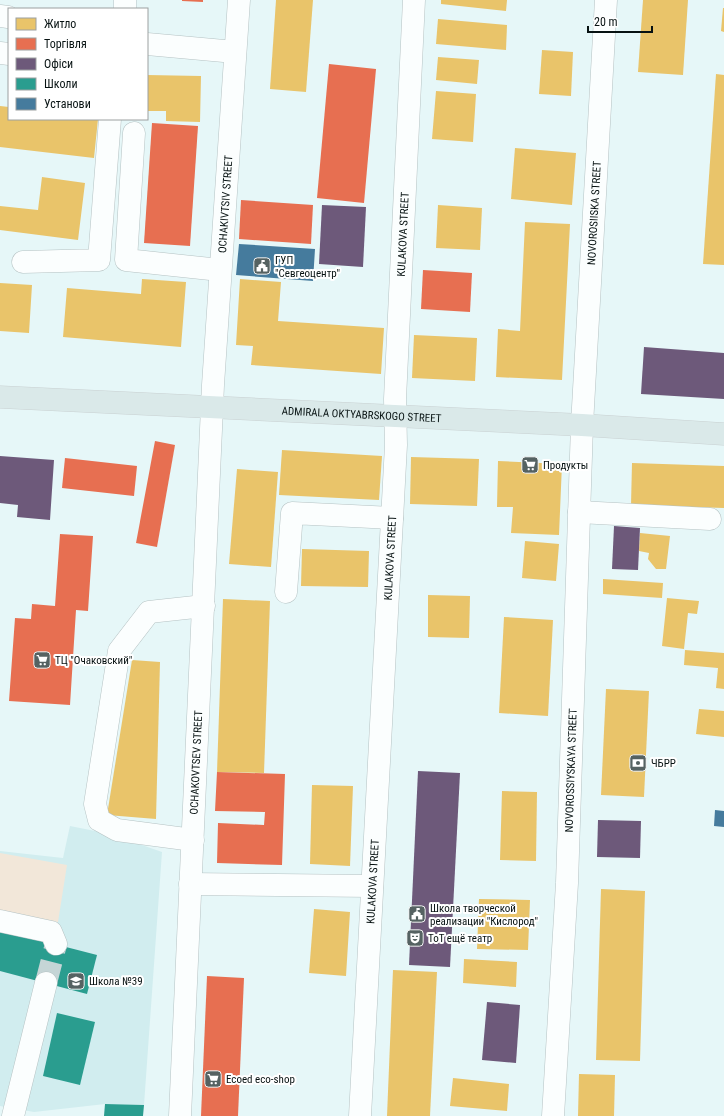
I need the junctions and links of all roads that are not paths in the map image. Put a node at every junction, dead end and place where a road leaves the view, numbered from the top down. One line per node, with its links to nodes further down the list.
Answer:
1 (239, 0): 7 (street, OCHAKIVTSIV STREET)
2 (414, 0): 14 (street, KULAKOVA STREET)
3 (606, 0): 15 (street, NOVOROSIISKA STREET)
4 (0, 16): 5 (street)
5 (8, 17)
6 (148, 44): 7 (street)
7 (235, 52): 11 (street, OCHAKIVTSIV STREET)
8 (110, 120): 10 (street)
9 (134, 133): 11 (street)
10 (23, 262)
11 (220, 270): 13 (street, OCHAKIVTSIV STREET)
12 (0, 397): 13 (main road, ADMIRALA OKTYABRSKOGO STREET)
13 (213, 409): 14 (main road, ADMIRALA OKTYABRSKOGO STREET); 21 (street, OCHAKOVTSEV STREET)
14 (395, 417): 15 (main road, ADMIRALA OKTYABRSKOGO STREET); 18 (street, KULAKOVA STREET)
15 (582, 425): 16 (main road, ADMIRALA OKTYABRSKOGO STREET); 17 (street, NOVOROSSIYSKAYA STREET)
16 (724, 434)
17 (580, 512): 19 (street); 31 (street, NOVOROSSIYSKAYA STREET)
18 (392, 518): 20 (street); 24 (street, KULAKOVA STREET)
19 (710, 519)
20 (286, 592)
21 (204, 606): 22 (street, OCHAKOVTSEV STREET); 22 (street)
22 (193, 840): 23 (street, OCHAKOVTSEV STREET)
23 (190, 884): 24 (street); 29 (street, OCHAKOVTSEV STREET)
24 (372, 886): 30 (street, KULAKOVA STREET)
25 (0, 921): 26 (street)
26 (56, 944)
27 (46, 983): 28 (street)
28 (13, 1116)
29 (180, 1116)
30 (360, 1116)
31 (553, 1116)

